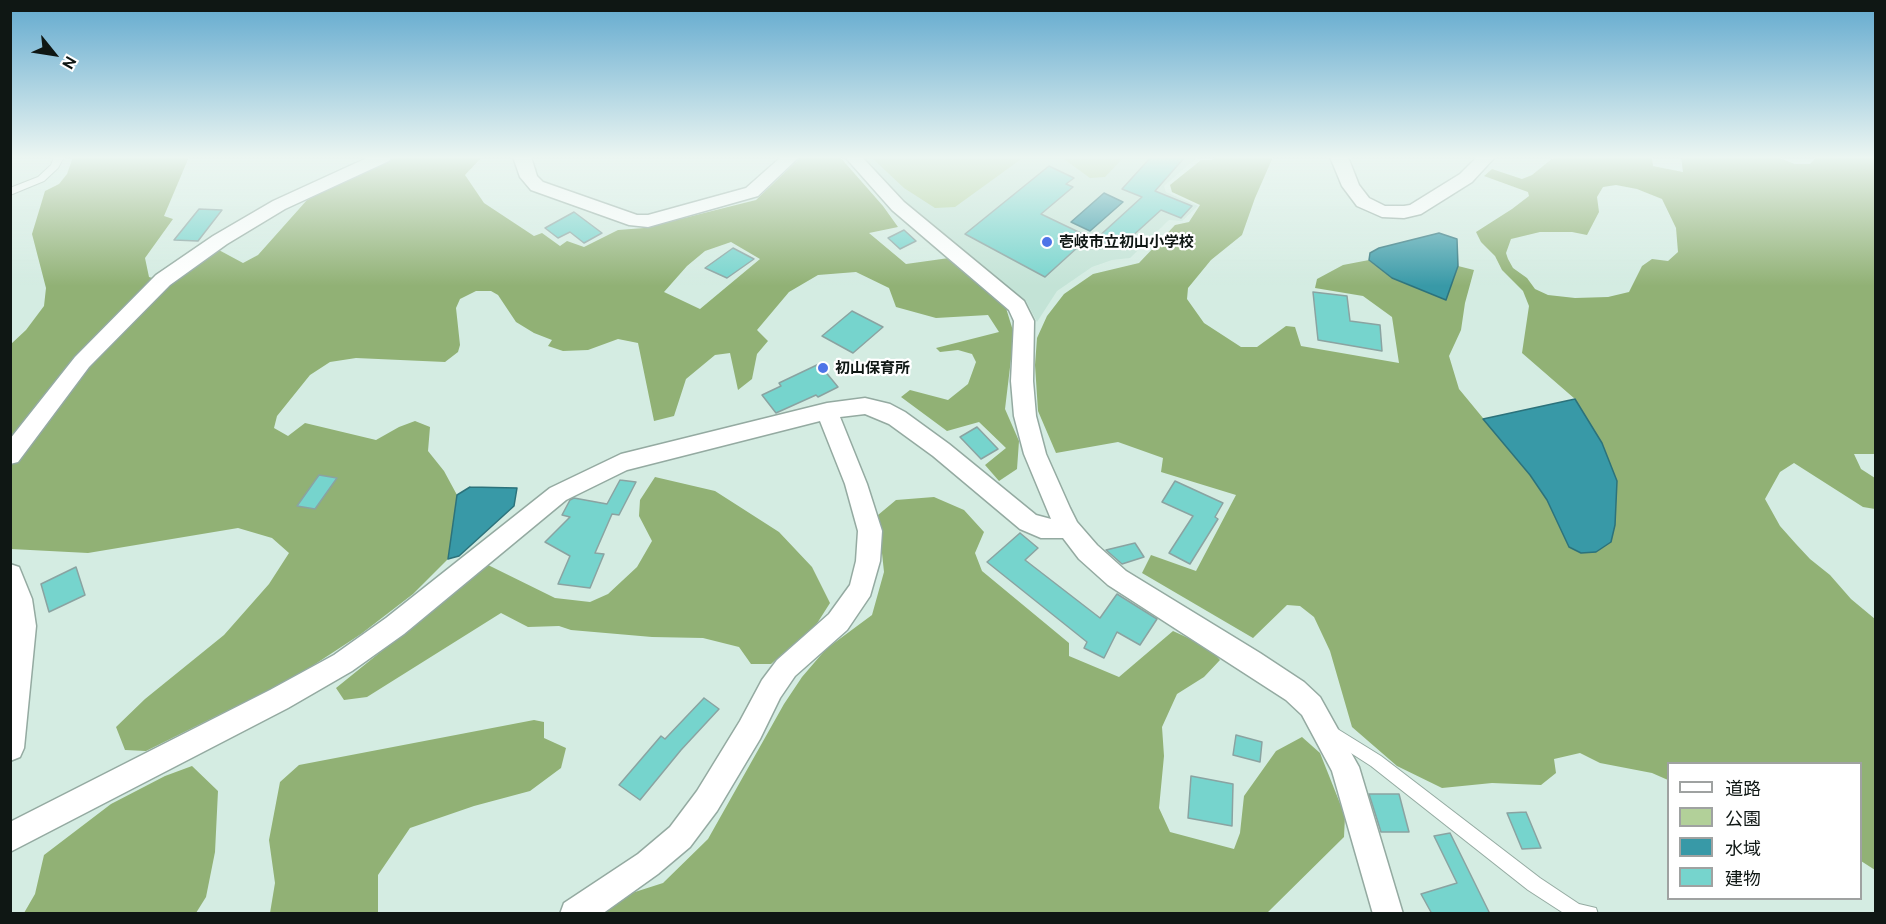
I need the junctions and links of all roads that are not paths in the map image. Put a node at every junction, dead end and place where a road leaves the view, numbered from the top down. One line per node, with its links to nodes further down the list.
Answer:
1 (290, 200): 8 (street)
2 (577, 200): 3 (street)
3 (723, 200)
4 (893, 200): 9 (street)
5 (1362, 200): 6 (street)
6 (1431, 200)
7 (827, 411): 9 (street); 13 (street); 14 (street)
8 (10, 456)
9 (1069, 529): 11 (street)
10 (10, 574): 12 (street)
11 (1325, 728): 15 (street); 16 (lane)
12 (10, 748)
13 (10, 838)
14 (575, 914)
15 (1388, 914)
16 (1590, 914)

